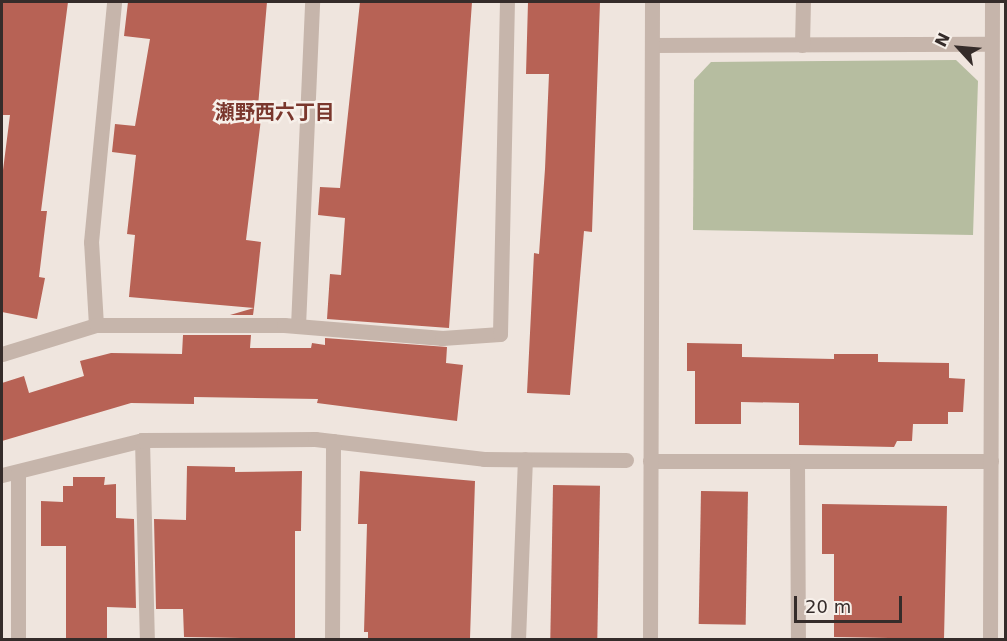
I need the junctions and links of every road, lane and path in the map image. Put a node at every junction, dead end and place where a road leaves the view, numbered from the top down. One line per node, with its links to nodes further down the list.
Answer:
1 (114, 2): 10 (street)
2 (312, 2): 11 (street)
3 (507, 2): 11 (street)
4 (652, 2): 7 (street)
5 (803, 2): 8 (street)
6 (992, 2): 9 (street)
7 (652, 45): 8 (street); 18 (street)
8 (802, 45): 9 (street)
9 (991, 45): 12 (street)
10 (96, 325): 11 (street); 13 (street)
11 (298, 326)
12 (998, 329): 20 (street)
13 (2, 354)
14 (142, 440): 15 (street); 21 (street); 24 (street)
15 (333, 441): 16 (street); 25 (street)
16 (525, 459): 17 (street); 26 (street)
17 (626, 460)
18 (650, 461): 19 (street); 27 (street)
19 (797, 461): 20 (street); 28 (street)
20 (991, 461): 29 (street)
21 (18, 473): 22 (street); 23 (street)
22 (2, 475)
23 (18, 639)
24 (147, 639)
25 (332, 639)
26 (518, 639)
27 (651, 639)
28 (798, 639)
29 (990, 639)

